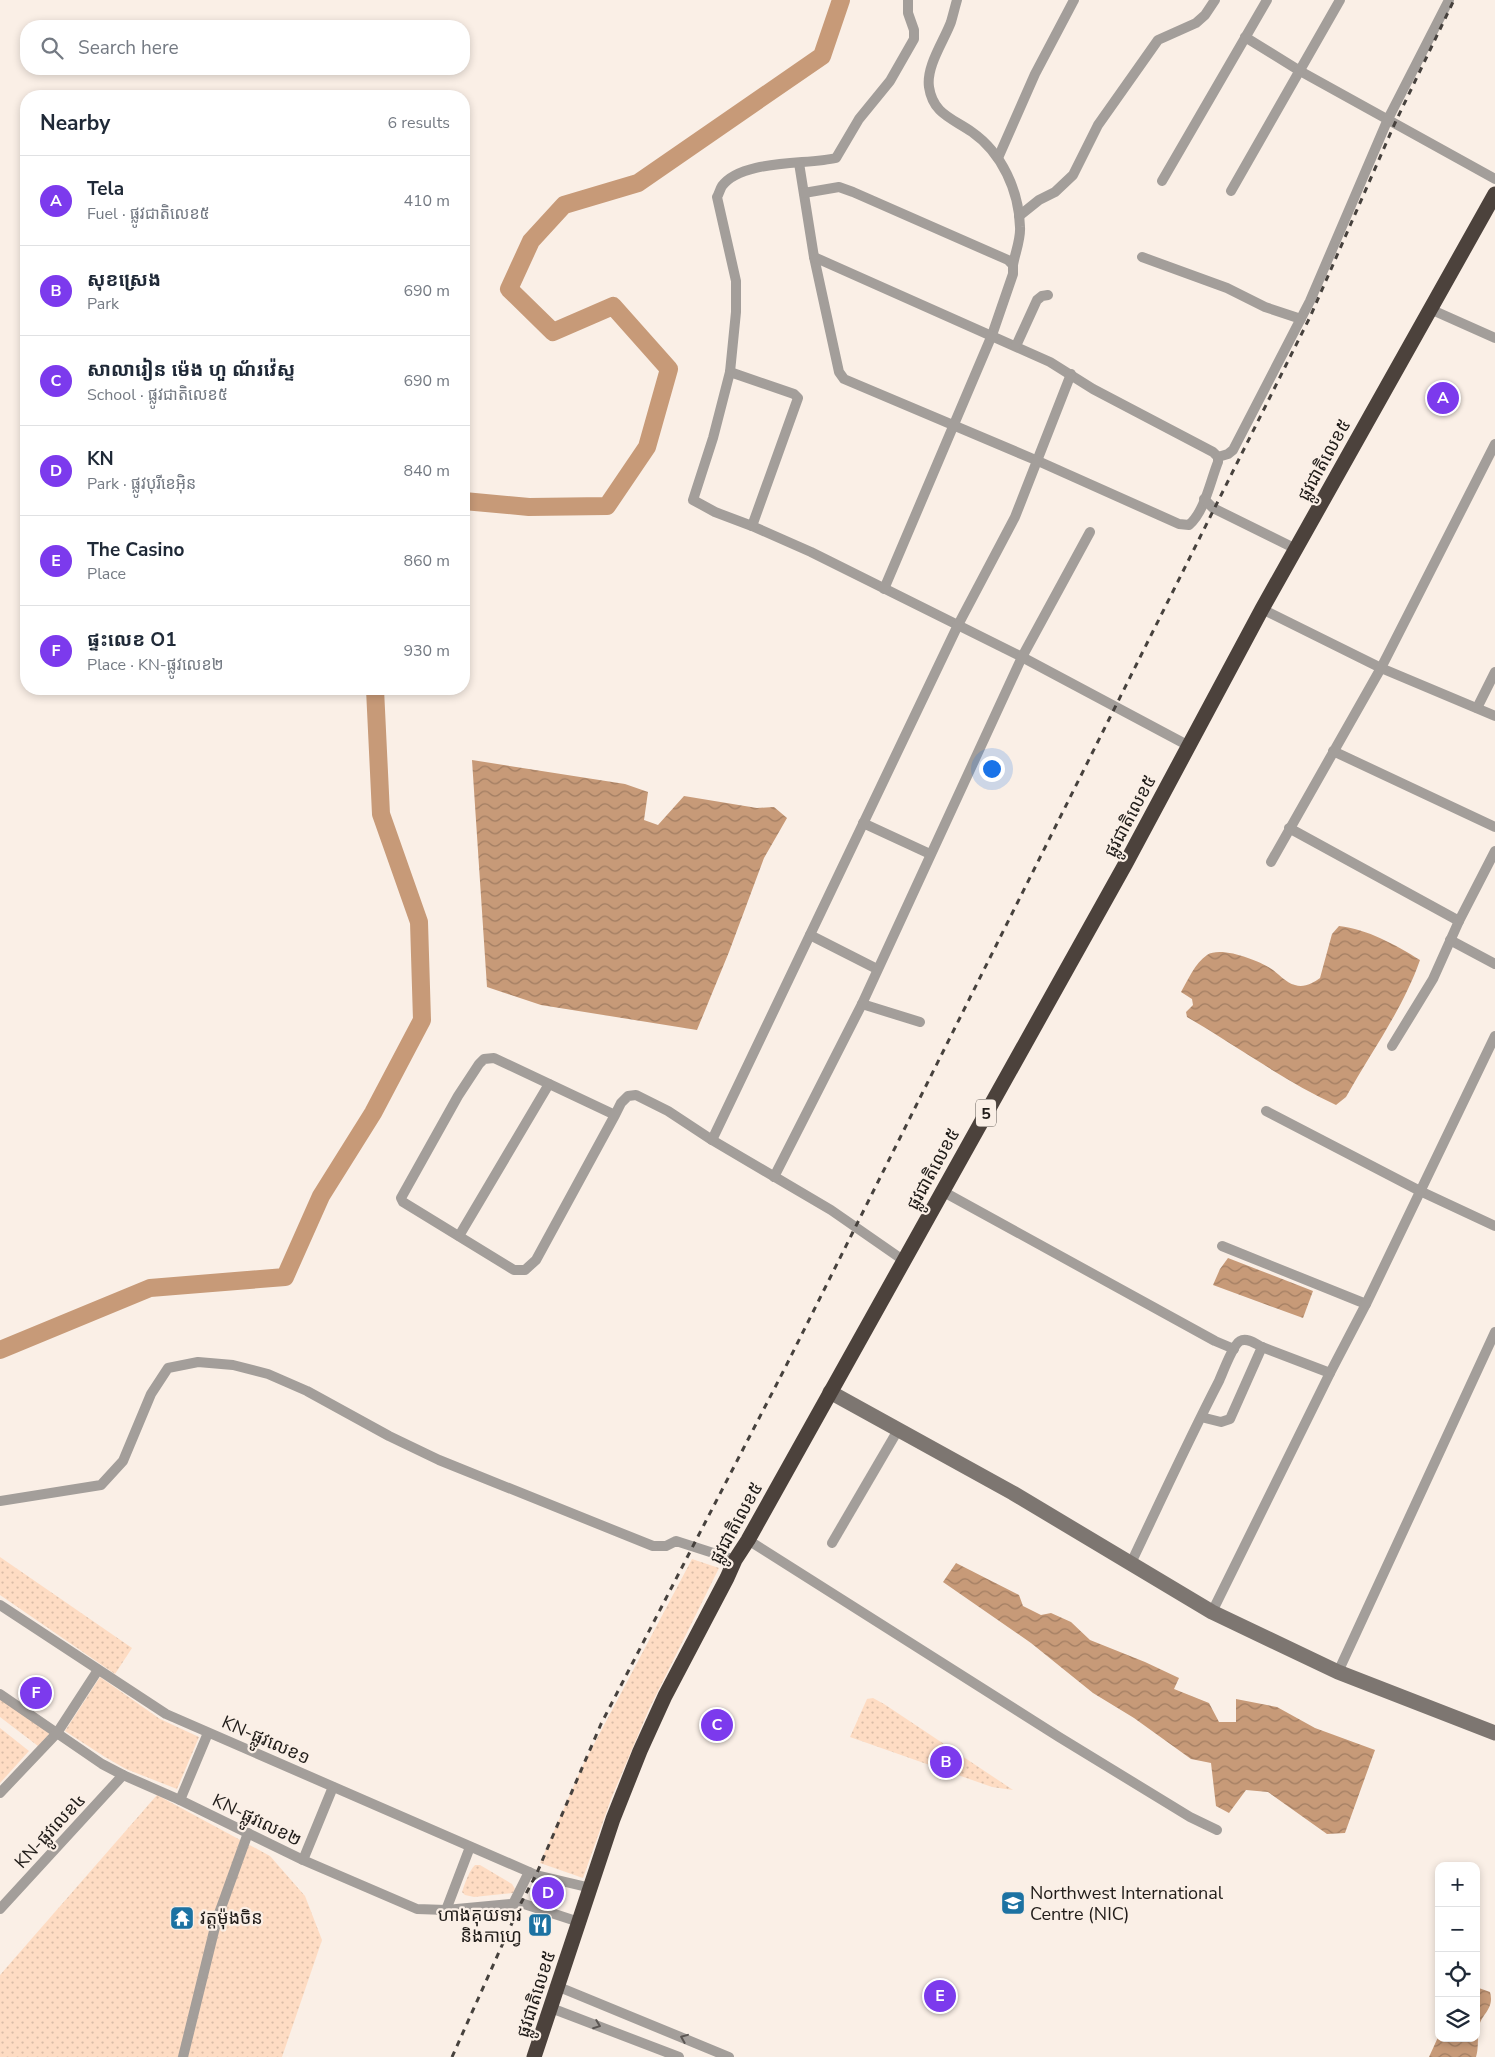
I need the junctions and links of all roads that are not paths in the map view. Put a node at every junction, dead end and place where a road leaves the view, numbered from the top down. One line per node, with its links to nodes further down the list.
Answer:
1 (908, 0): 12 (street)
2 (957, 0): 11 (street)
3 (1074, 0): 11 (street)
4 (1215, 0): 18 (street)
5 (1267, 0): 8 (street)
6 (1340, 0): 9 (street)
7 (1449, 0): 10 (street)
8 (1245, 37): 9 (street); 14 (street)
9 (1300, 71): 10 (street); 15 (street)
10 (1388, 119): 13 (street); 24 (street)
11 (998, 158): 18 (street)
12 (799, 162): 16 (street); 28 (street)
13 (1495, 179)
14 (1162, 181)
15 (1231, 191)
16 (804, 193): 19 (street); 21 (street)
17 (1495, 194): 23 (highway, ផ្លូវជាតិលេខ៥ / 5)
18 (1019, 216): 21 (street)
19 (814, 257): 25 (street); 30 (street)
20 (1142, 257): 24 (street)
21 (1013, 265): 25 (street)
22 (1048, 296): 27 (street)
23 (1430, 309): 26 (street); 37 (highway, ផ្លូវជាតិលេខ៥ / 5)
24 (1301, 319): 32 (street)
25 (992, 335): 27 (street); 30 (street)
26 (1495, 338)
27 (1016, 346): 29 (street)
28 (730, 372): 35 (street); 35 (street)
29 (1071, 374): 32 (street); 33 (street)
30 (954, 426): 33 (street); 38 (street)
31 (1495, 444): 42 (street)
32 (1218, 457): 34 (street)
33 (1038, 461): 34 (street); 40 (street)
34 (1204, 500): 37 (street)
35 (752, 526): 38 (street)
36 (1090, 532): 41 (street)
37 (1296, 549): 39 (highway, ផ្លូវជាតិលេខ៥ / 5)
38 (884, 589): 40 (street)
39 (1262, 609): 42 (street); 46 (highway, ផ្លូវជាតិលេខ៥ / 5)
40 (958, 625): 41 (street); 48 (street)
41 (1022, 657): 46 (street); 52 (street)
42 (1381, 668): 44 (street); 47 (street)
43 (1495, 672): 44 (street)
44 (1477, 708): 45 (street)
45 (1495, 716)
46 (1189, 746): 69 (highway, ផ្លូវជាតិលេខ៥ / 5)
47 (1333, 751): 49 (street); 50 (street)
48 (864, 823): 52 (street); 55 (street)
49 (1495, 827)
50 (1289, 828): 53 (street); 54 (street)
51 (1495, 851): 54 (street)
52 (930, 854): 58 (street)
53 (1271, 862)
54 (1459, 921): 56 (street)
55 (810, 935): 58 (street); 66 (street)
56 (1450, 940): 57 (street); 62 (street)
57 (1495, 964)
58 (877, 969): 59 (street)
59 (862, 1004): 60 (street); 67 (street)
60 (920, 1022)
61 (1495, 1036): 68 (street)
62 (1392, 1046)
63 (549, 1084): 65 (street); 71 (street); 71 (street)
64 (1266, 1111): 68 (street)
65 (615, 1115): 66 (street); 71 (street)
66 (712, 1140): 67 (street)
67 (774, 1177): 73 (street)
68 (1420, 1190): 70 (street); 74 (street)
69 (942, 1191): 73 (highway, ផ្លូវជាតិលេខ៥ / 5); 77 (street)
70 (1495, 1226)
71 (459, 1236)
72 (1222, 1246): 74 (street)
73 (903, 1260): 79 (highway, ផ្លូវជាតិលេខ៥ / 5)
74 (1366, 1304): 78 (street)
75 (1495, 1332): 90 (street)
76 (1262, 1347): 77 (street); 78 (street); 80 (street)
77 (1234, 1349): 80 (street)
78 (1330, 1373): 88 (street)
79 (830, 1392): 81 (street); 83 (highway, ផ្លូវជាតិលេខ៥ / 5)
80 (1201, 1417): 86 (street)
81 (898, 1430): 84 (street); 86 (street)
82 (0, 1501): 85 (street)
83 (748, 1540): 85 (highway, ផ្លូវជាតិលេខ៥ / 5); 99 (street)
84 (832, 1543)
85 (735, 1560): 104 (highway, ផ្លូវជាតិលេខ៥ / 5)
86 (1131, 1563): 88 (street)
87 (0, 1605): 89 (street, KN-ផ្លូវលេខ១)
88 (1212, 1612): 90 (street)
89 (98, 1670): 92 (street); 93 (street, KN-ផ្លូវលេខ១)
90 (1338, 1672): 94 (street)
91 (0, 1694): 92 (street, KN-ផ្លូវលេខ២)
92 (57, 1732): 95 (street, KN-ផ្លូវលេខ២); 97 (street)
93 (208, 1733): 96 (street, KN-ផ្លូវលេខ១); 98 (street)
94 (1495, 1733)
95 (123, 1774): 98 (street, KN-ផ្លូវលេខ២); 106 (street, KN-ផ្លូវលេខ៤)
96 (333, 1787): 101 (street, KN-ផ្លូវលេខ១); 102 (street)
97 (0, 1793)
98 (180, 1800): 100 (street, KN-ផ្លូវលេខ២)
99 (1217, 1830)
100 (248, 1833): 102 (street, KN-ផ្លូវលេខ២); 111 (street)
101 (470, 1847): 103 (street, KN-ផ្លូវលេខ១); 107 (street)
102 (303, 1860): 107 (street, KN-ផ្លូវលេខ២)
103 (532, 1873): 104 (street, KN-ផ្លូវលេខ១); 105 (street)
104 (590, 1888): 108 (highway, ផ្លូវជាតិលេខ៥ / 5)
105 (517, 1903): 107 (street, KN-ផ្លូវលេខ២); 108 (street)
106 (0, 1909)
107 (446, 1910)
108 (579, 1922): 109 (highway, ផ្លូវជាតិលេខ៥ / 5)
109 (559, 1987): 110 (highway, ផ្លូវជាតិលេខ៥ / 5); 114 (street, one-way to 109)
110 (551, 2008): 112 (highway, ផ្លូវជាតិលេខ៥ / 5); 113 (street, one-way to 113)
111 (183, 2057)
112 (534, 2057)
113 (679, 2057)
114 (730, 2057)

